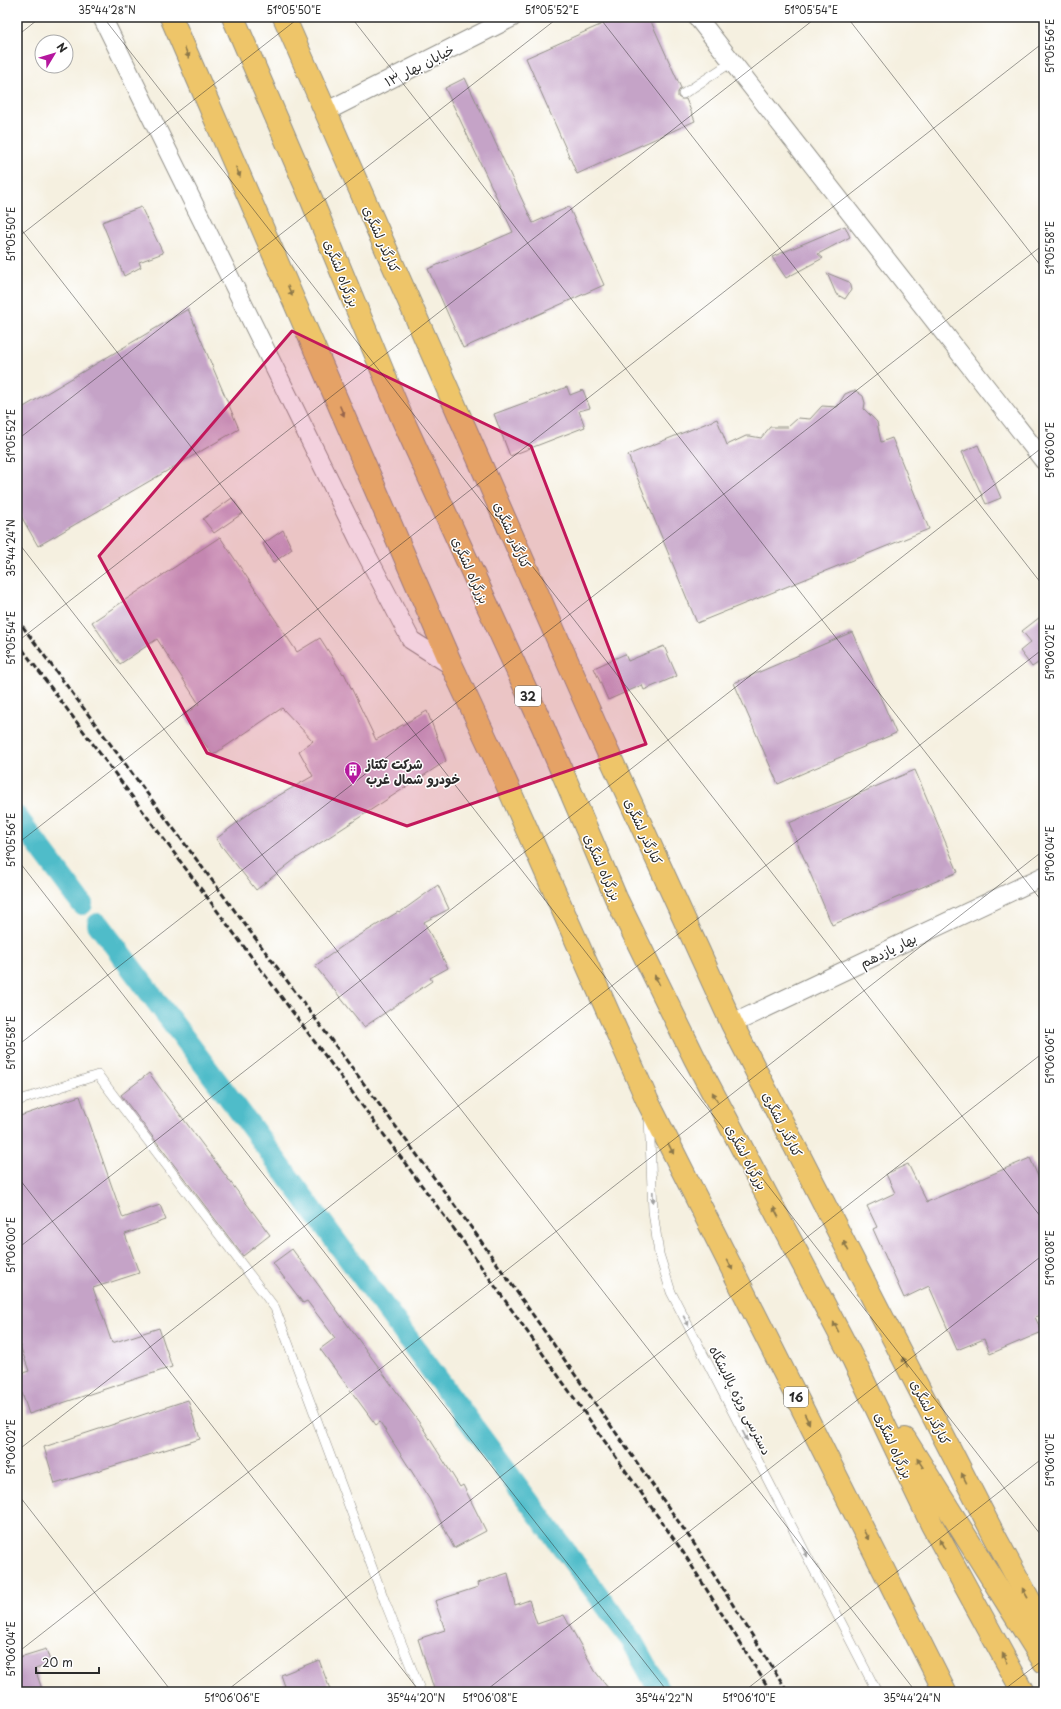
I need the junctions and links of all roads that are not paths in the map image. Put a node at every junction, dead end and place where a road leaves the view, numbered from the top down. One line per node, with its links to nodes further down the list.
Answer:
1 (102, 17): 11 (street)
2 (171, 17): 11 (main road, one-way to 11)
3 (233, 17): 16 (main road, بزرگراه لشگری / 32, one-way to 3)
4 (284, 17): 9 (main road, کنارگذر لشگری)
5 (513, 17): 9 (street, خیابان بهار ۱۳)
6 (697, 17): 7 (street)
7 (732, 62): 8 (lane); 10 (street)
8 (683, 94)
9 (325, 112): 13 (main road, کنارگذر لشگری)
10 (1044, 461)
11 (452, 666): 15 (main road)
12 (1044, 876): 13 (street, بهار یازدهم)
13 (732, 1024): 17 (main road, کنارگذر لشگری, one-way to 13)
14 (17, 1101): 19 (lane)
15 (648, 1102): 20 (lane, دسترسی ویژه پالایشگاه, one-way to 20); 21 (main road, 16, one-way to 21)
16 (854, 1361): 18 (main road, one-way to 16); 22 (main road, بزرگراه لشگری, one-way to 16)
17 (1044, 1627)
18 (1044, 1662)
19 (420, 1692)
20 (877, 1692)
21 (945, 1692)
22 (1023, 1692)

